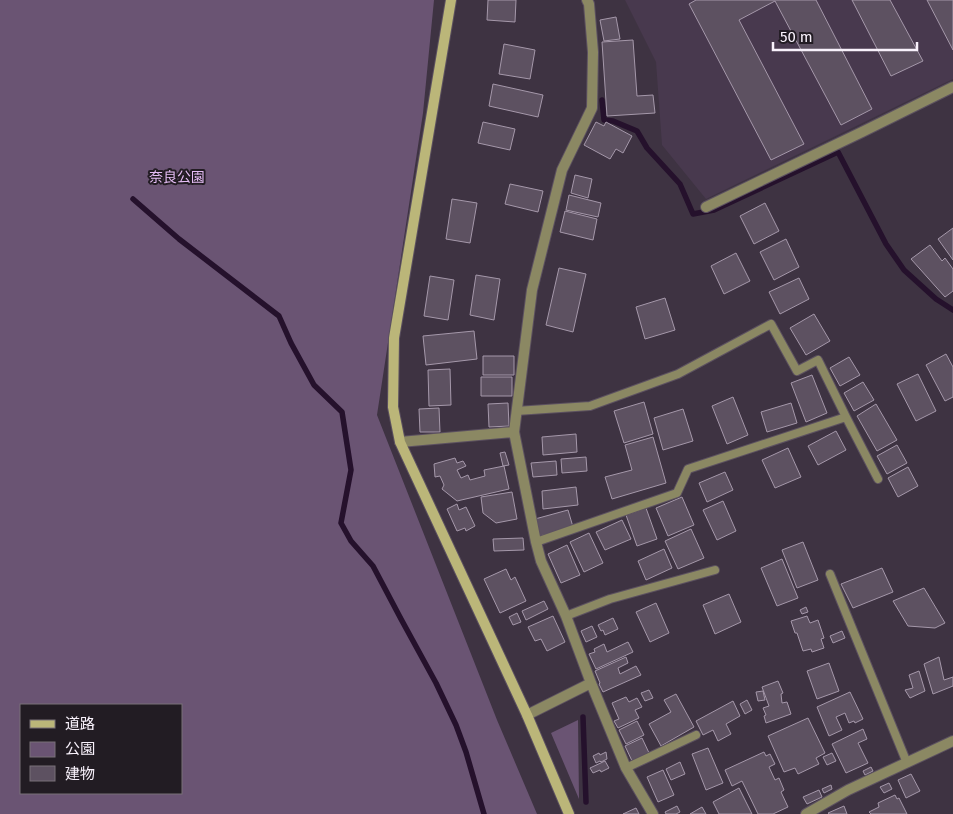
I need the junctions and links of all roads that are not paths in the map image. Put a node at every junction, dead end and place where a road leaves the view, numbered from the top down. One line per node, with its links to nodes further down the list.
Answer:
1 (451, 0): 8 (street)
2 (587, 0): 5 (street)
3 (953, 87): 4 (street)
4 (706, 206)
5 (516, 411): 6 (lane); 7 (street)
6 (846, 417): 9 (lane); 10 (lane)
7 (514, 432): 8 (street); 10 (street)
8 (400, 442): 15 (street)
9 (878, 479)
10 (536, 542): 13 (street)
11 (715, 570): 13 (lane)
12 (830, 574): 18 (lane)
13 (566, 616): 14 (street)
14 (591, 683): 15 (street); 19 (street)
15 (528, 715): 20 (street)
16 (696, 735): 19 (lane)
17 (953, 741): 18 (street)
18 (907, 763): 22 (street)
19 (626, 768): 21 (street)
20 (569, 814)
21 (653, 814)
22 (806, 814)

